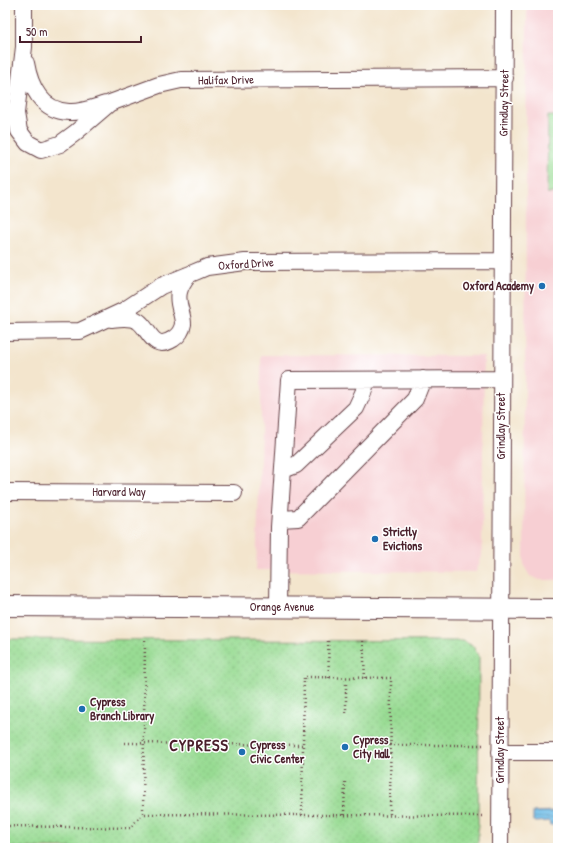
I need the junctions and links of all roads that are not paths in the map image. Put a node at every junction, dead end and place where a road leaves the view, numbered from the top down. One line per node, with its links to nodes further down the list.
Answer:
1 (24, 5): 3 (street)
2 (504, 5): 4 (street, Grindlay Street)
3 (24, 47): 5 (street); 5 (street, Halifax Drive)
4 (505, 78): 5 (street, Halifax Drive); 6 (street, Grindlay Street)
5 (110, 103)
6 (502, 261): 7 (street, Oxford Drive); 12 (street, Grindlay Street)
7 (188, 275): 8 (street, Oxford Drive); 8 (street)
8 (103, 320): 9 (street, Oxford Drive)
9 (5, 332)
10 (367, 380): 11 (street); 13 (street); 13 (street)
11 (423, 380): 12 (street); 16 (street)
12 (501, 380): 19 (street, Grindlay Street)
13 (283, 470): 16 (street)
14 (5, 492): 15 (street, Harvard Way)
15 (234, 493)
16 (280, 519): 18 (street)
17 (5, 606): 18 (main road, Orange Avenue)
18 (278, 607): 19 (main road, Orange Avenue)
19 (500, 608): 20 (main road, Orange Avenue); 21 (street, Grindlay Street)
20 (558, 609)
21 (500, 749): 22 (street); 23 (street, Grindlay Street)
22 (558, 752)
23 (500, 848)

